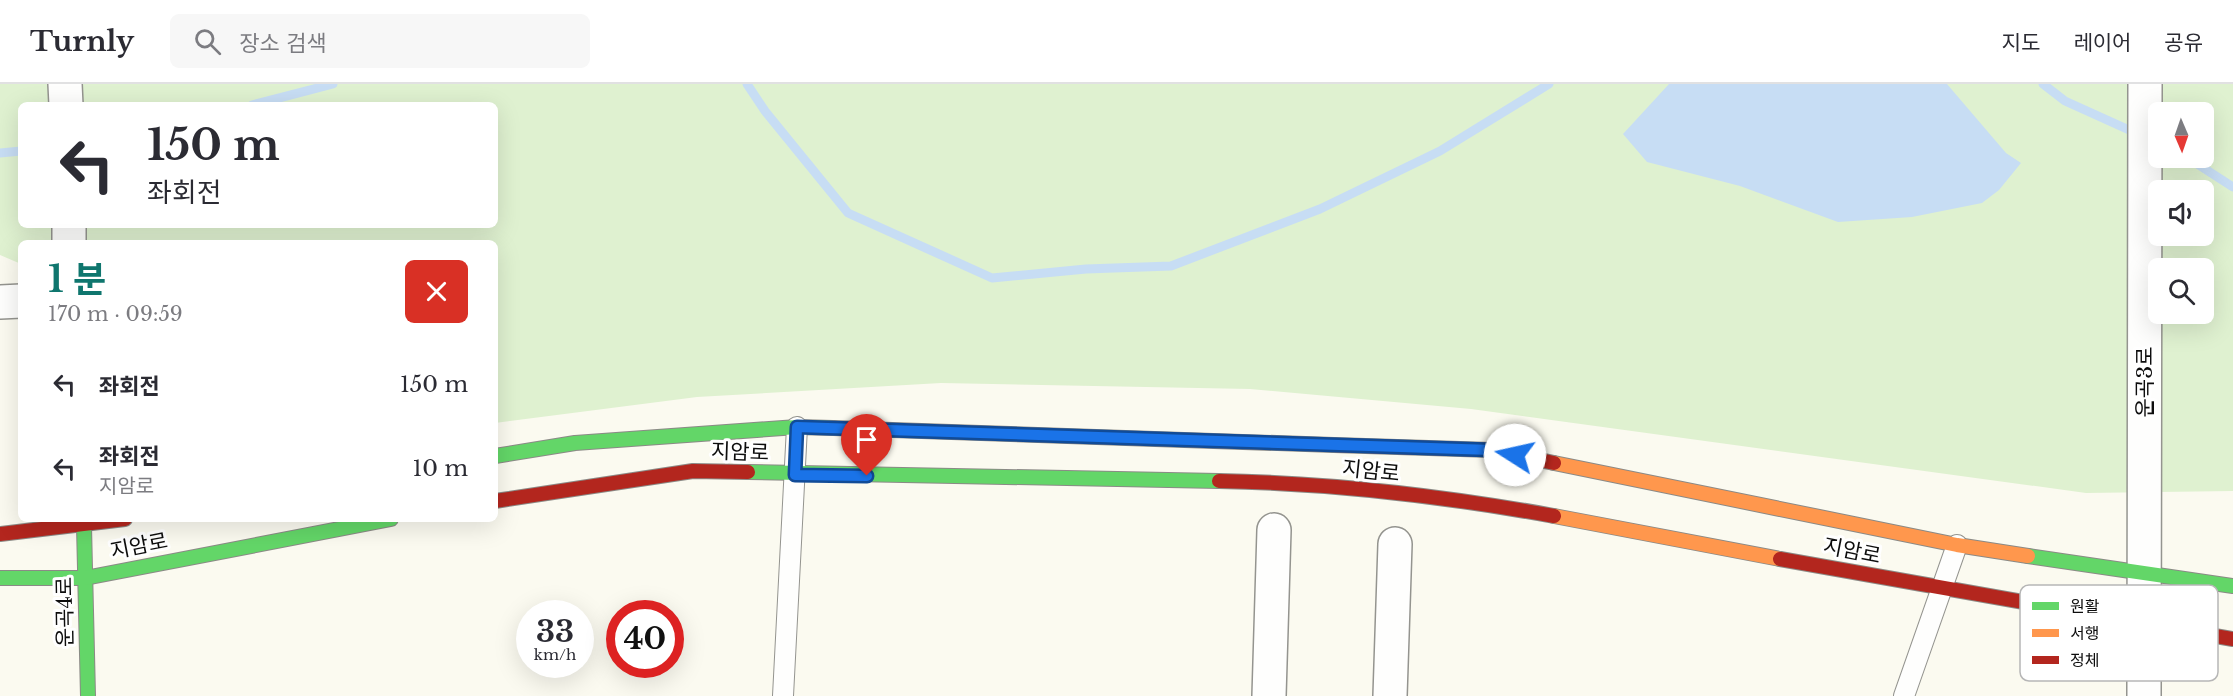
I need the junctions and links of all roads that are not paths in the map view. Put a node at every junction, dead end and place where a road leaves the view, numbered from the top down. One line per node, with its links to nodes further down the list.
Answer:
1 (65, 84): 3 (street)
2 (2145, 84): 16 (street, 운곡3로)
3 (66, 102)
4 (18, 301): 5 (street)
5 (0, 302)
6 (797, 427): 7 (street, 지암로); 8 (lane); 15 (street, 지암로)
7 (498, 456)
8 (795, 475): 9 (street, 지암로); 21 (street, 지암로); 27 (lane)
9 (498, 501)
10 (375, 522): 18 (street, 지암로)
11 (84, 523): 13 (street, 지암로); 18 (street, 운곡4로)
12 (1274, 530): 28 (street)
13 (0, 534)
14 (1395, 544): 29 (street)
15 (1957, 545): 16 (street, 지암로); 21 (lane)
16 (2146, 572): 19 (street, 운곡3로); 20 (street, 지암로)
17 (0, 578): 18 (street, 지암로)
18 (85, 578): 26 (street, 운곡4로)
19 (2146, 585)
20 (2233, 586)
21 (1942, 590): 22 (street, 지암로); 30 (lane)
22 (2020, 603)
23 (2218, 636): 24 (street, 지암로)
24 (2233, 639)
25 (2144, 681): 31 (street, 운곡3로)
26 (88, 696)
27 (783, 696)
28 (1269, 696)
29 (1390, 696)
30 (1904, 696)
31 (2144, 696)

